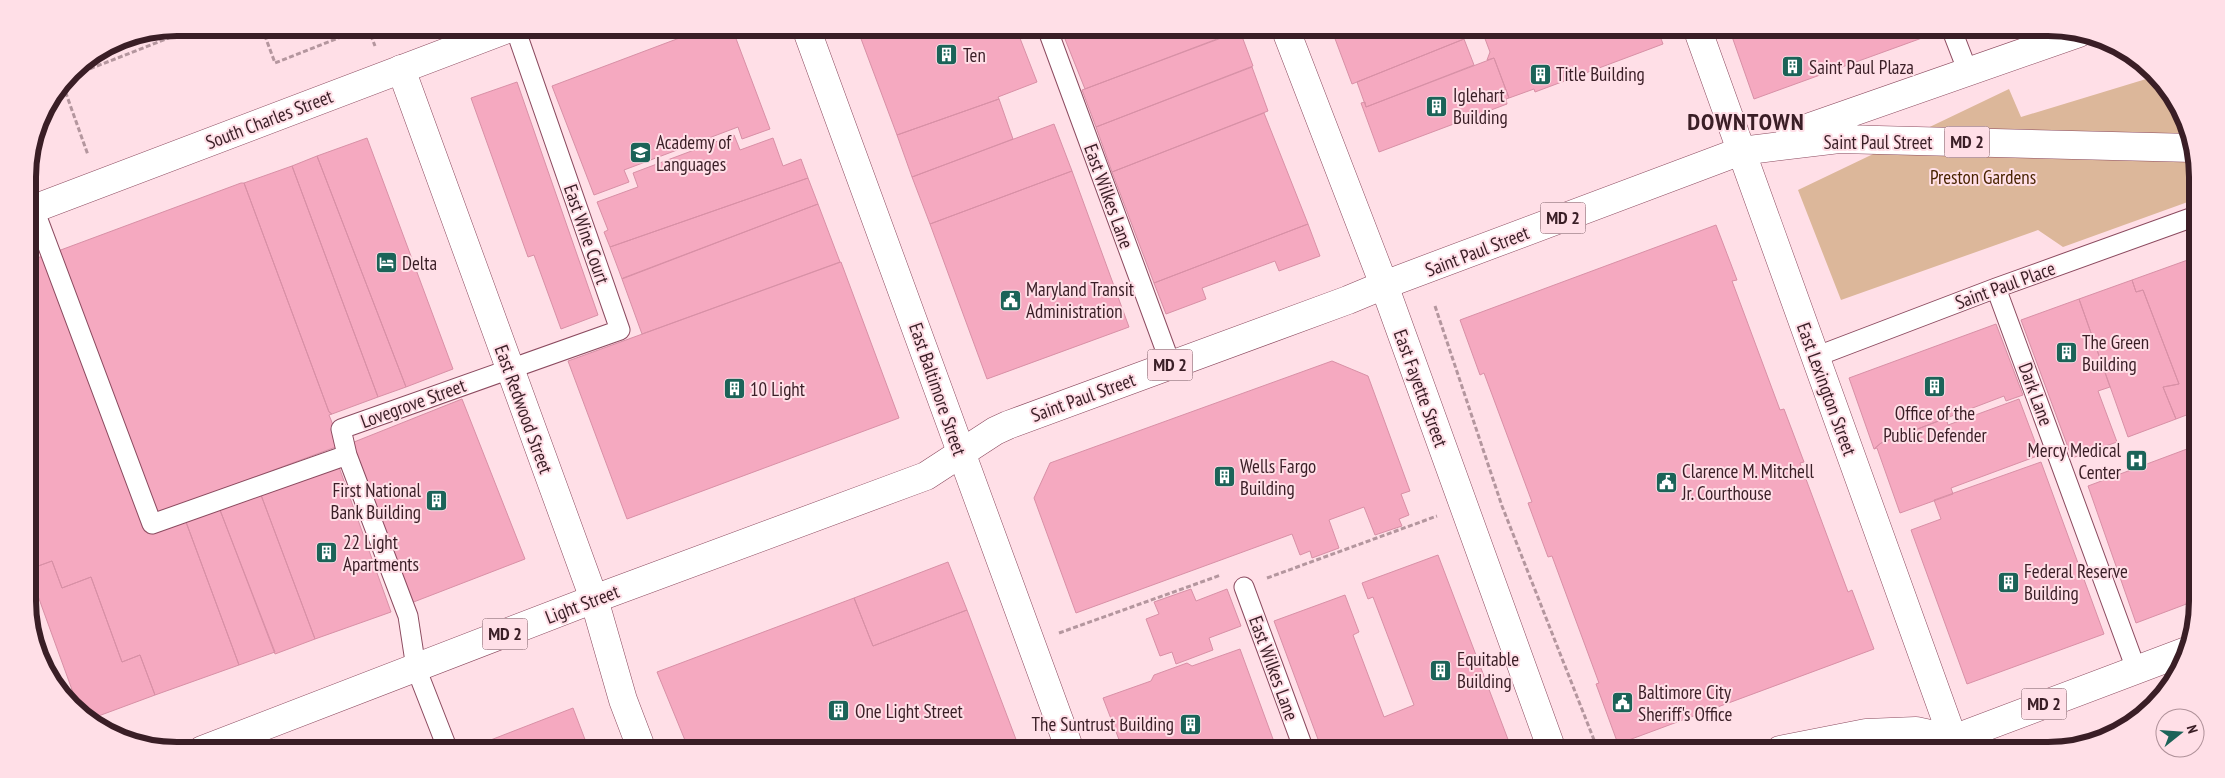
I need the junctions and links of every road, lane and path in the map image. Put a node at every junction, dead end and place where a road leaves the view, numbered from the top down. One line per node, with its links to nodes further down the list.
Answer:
1 (173, 36): 13 (path)
2 (265, 36): 10 (path)
3 (489, 36): 12 (main road, South Charles Street)
4 (518, 36): 27 (lane, East Wine Court)
5 (809, 36): 28 (main road, East Baltimore Street)
6 (1050, 36): 26 (lane, East Wilkes Lane)
7 (1288, 36): 22 (main road, East Fayette Street)
8 (1699, 36): 17 (main road, East Lexington Street)
9 (1954, 36): 14 (lane)
10 (341, 37)
11 (2067, 37): 14 (main road)
12 (401, 69): 18 (main road, South Charles Street); 27 (main road, East Redwood Street)
13 (84, 71)
14 (1968, 72): 17 (main road)
15 (65, 91): 18 (path)
16 (2185, 148): 17 (main road, Saint Paul Street / MD 2)
17 (1741, 151): 22 (main road, Saint Paul Street / MD 2); 25 (main road, East Lexington Street)
18 (98, 184): 19 (main road, South Charles Street)
19 (37, 208)
20 (2189, 219): 23 (lane, Saint Paul Place)
21 (37, 225): 29 (lane)
22 (1384, 285): 26 (main road, Saint Paul Street / MD 2); 36 (main road, East Fayette Street)
23 (1996, 288): 25 (lane, Saint Paul Place); 34 (lane, Dark Lane)
24 (1435, 306): 37 (path)
25 (1815, 357): 40 (main road, East Lexington Street)
26 (1170, 365): 28 (main road, Saint Paul Street / MD 2)
27 (510, 368): 29 (lane, Lovegrove Street); 31 (main road, East Redwood Street)
28 (961, 454): 31 (main road, Light Street / MD 2); 45 (main road, East Baltimore Street)
29 (347, 455): 33 (lane)
30 (1244, 586): 35 (lane, East Wilkes Lane)
31 (594, 599): 33 (main road, Light Street / MD 2); 44 (main road, East Redwood Street)
32 (2178, 654): 34 (main road, MD 2)
33 (416, 668): 42 (main road, Light Street / MD 2); 43 (lane)
34 (2136, 669): 41 (main road, MD 2)
35 (1301, 741)
36 (1549, 741)
37 (1595, 741)
38 (1825, 741): 39 (main road)
39 (1939, 741)
40 (1950, 741)
41 (1966, 741)
42 (227, 742)
43 (445, 742)
44 (639, 742)
45 (1067, 742)

